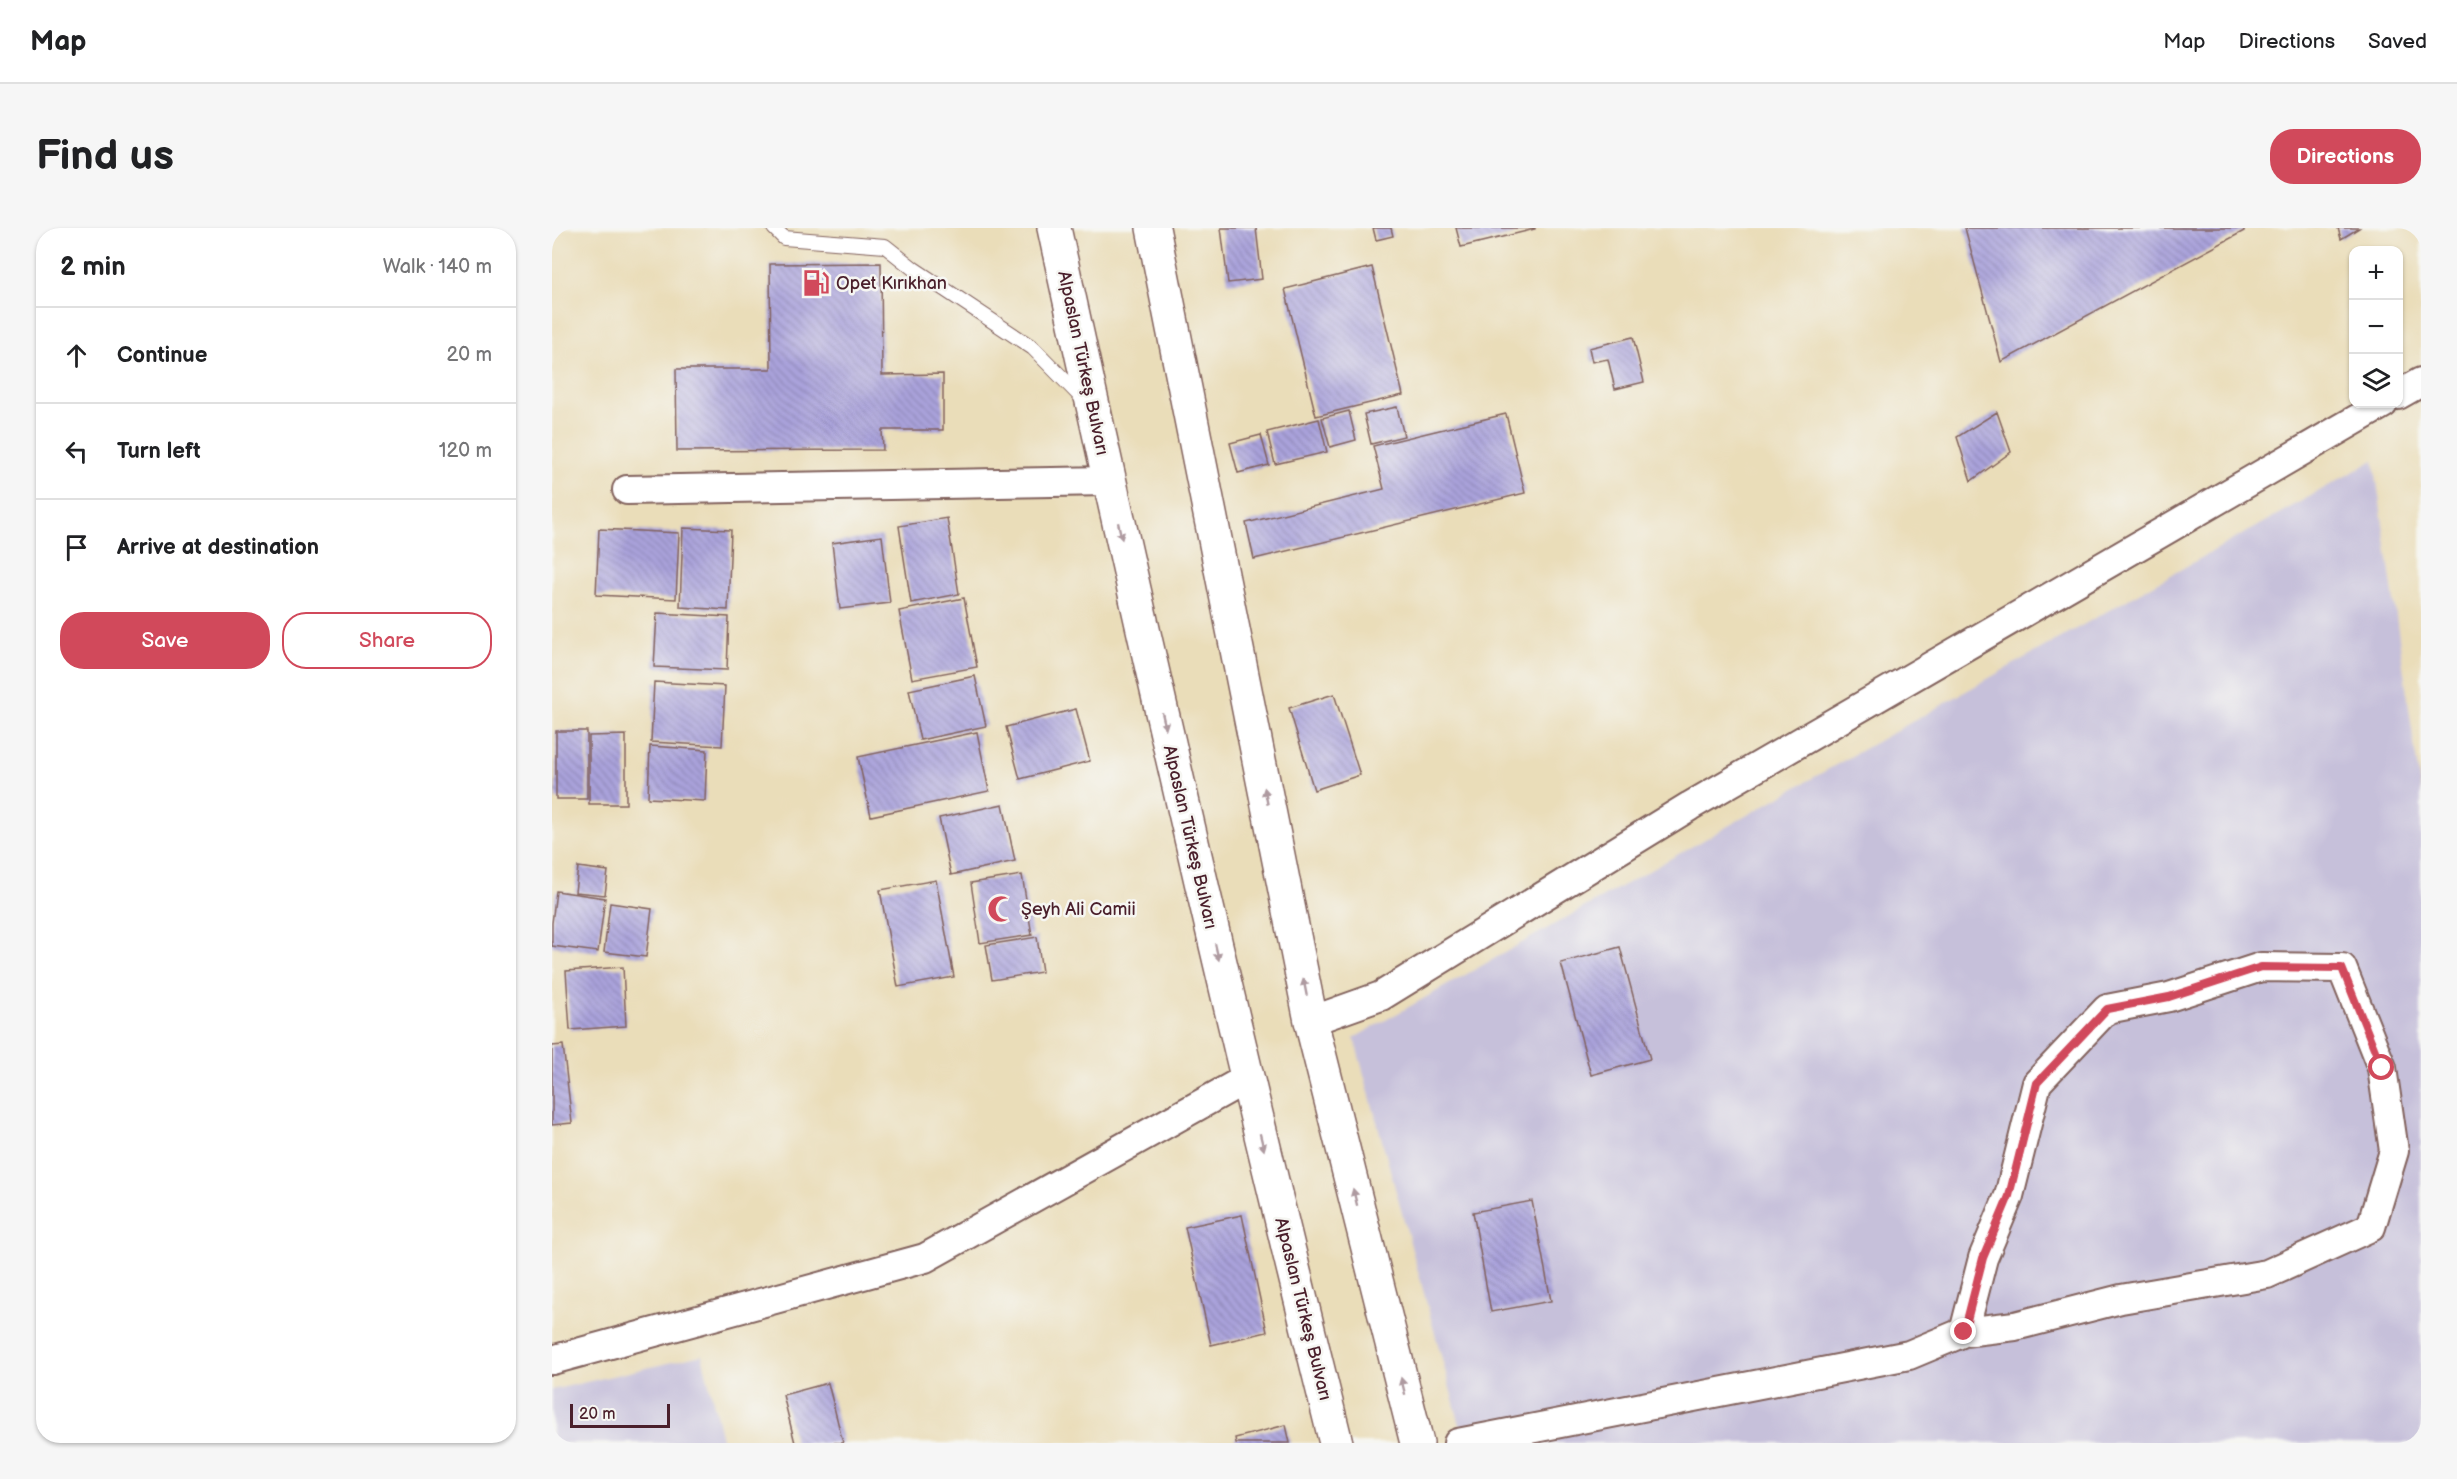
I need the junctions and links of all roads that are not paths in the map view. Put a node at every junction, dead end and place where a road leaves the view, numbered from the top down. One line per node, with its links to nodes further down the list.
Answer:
1 (799, 228): 4 (lane)
2 (1054, 228): 8 (main road, Alpaslan Türkeş Bulvarı)
3 (1153, 228): 11 (main road, one-way to 3)
4 (779, 233): 8 (lane)
5 (2421, 382): 6 (street)
6 (2403, 392)
7 (2376, 408): 11 (street)
8 (1093, 410): 9 (main road, Alpaslan Türkeş Bulvarı)
9 (1109, 481): 10 (street); 12 (main road, Alpaslan Türkeş Bulvarı, one-way to 12)
10 (627, 490)
11 (1311, 1021): 16 (main road, one-way to 11)
12 (1246, 1079): 14 (street); 15 (main road, Alpaslan Türkeş Bulvarı, one-way to 15)
13 (1964, 1332): 13 (street); 17 (street)
14 (552, 1360)
15 (1336, 1443)
16 (1417, 1443)
17 (1458, 1443)

